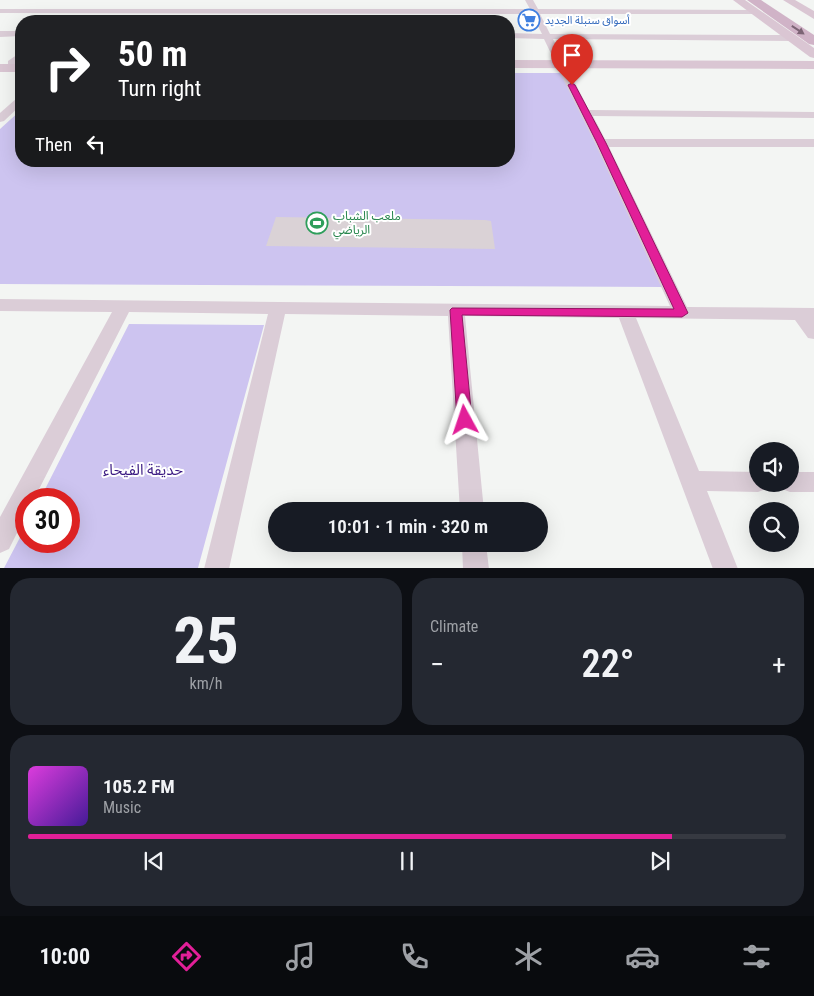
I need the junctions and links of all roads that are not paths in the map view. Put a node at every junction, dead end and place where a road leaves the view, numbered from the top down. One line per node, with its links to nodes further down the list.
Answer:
1 (95, 0): 10 (street)
2 (316, 0): 11 (street)
3 (529, 0): 12 (street)
4 (738, 0): 7 (street)
5 (774, 0): 16 (main road)
6 (792, 3): 8 (street); 15 (street)
7 (754, 6): 12 (street); 21 (street); 22 (main road, one-way to 22)
8 (814, 6)
9 (0, 10): 10 (street)
10 (80, 11): 11 (street); 13 (street)
11 (311, 12): 12 (street); 14 (street)
12 (535, 12): 20 (street)
13 (75, 15)
14 (310, 15)
15 (814, 16)
16 (814, 26)
17 (0, 34): 18 (street)
18 (15, 34)
19 (515, 36): 20 (street)
20 (547, 37): 21 (street); 26 (street)
21 (791, 38): 23 (street)
22 (814, 41)
23 (814, 54)
24 (515, 64): 26 (street)
25 (814, 65): 26 (street)
26 (563, 68): 27 (street); 28 (street); 30 (street)
27 (515, 70)
28 (814, 71)
29 (15, 105): 32 (street)
30 (586, 113): 31 (street); 33 (street)
31 (814, 115)
32 (0, 119)
33 (601, 143): 34 (street); 40 (street)
34 (814, 143)
35 (0, 305): 36 (street)
36 (123, 307): 37 (street); 48 (street)
37 (278, 308): 38 (street); 50 (street)
38 (456, 310): 39 (street); 47 (street)
39 (625, 312): 40 (street); 43 (street)
40 (682, 313): 41 (street)
41 (807, 314): 42 (street)
42 (814, 333)
43 (692, 481): 44 (street); 52 (street)
44 (749, 482)
45 (799, 482): 46 (street)
46 (814, 482)
47 (471, 502)
48 (0, 541)
49 (475, 552): 51 (street)
50 (216, 568)
51 (476, 568)
52 (726, 568)

